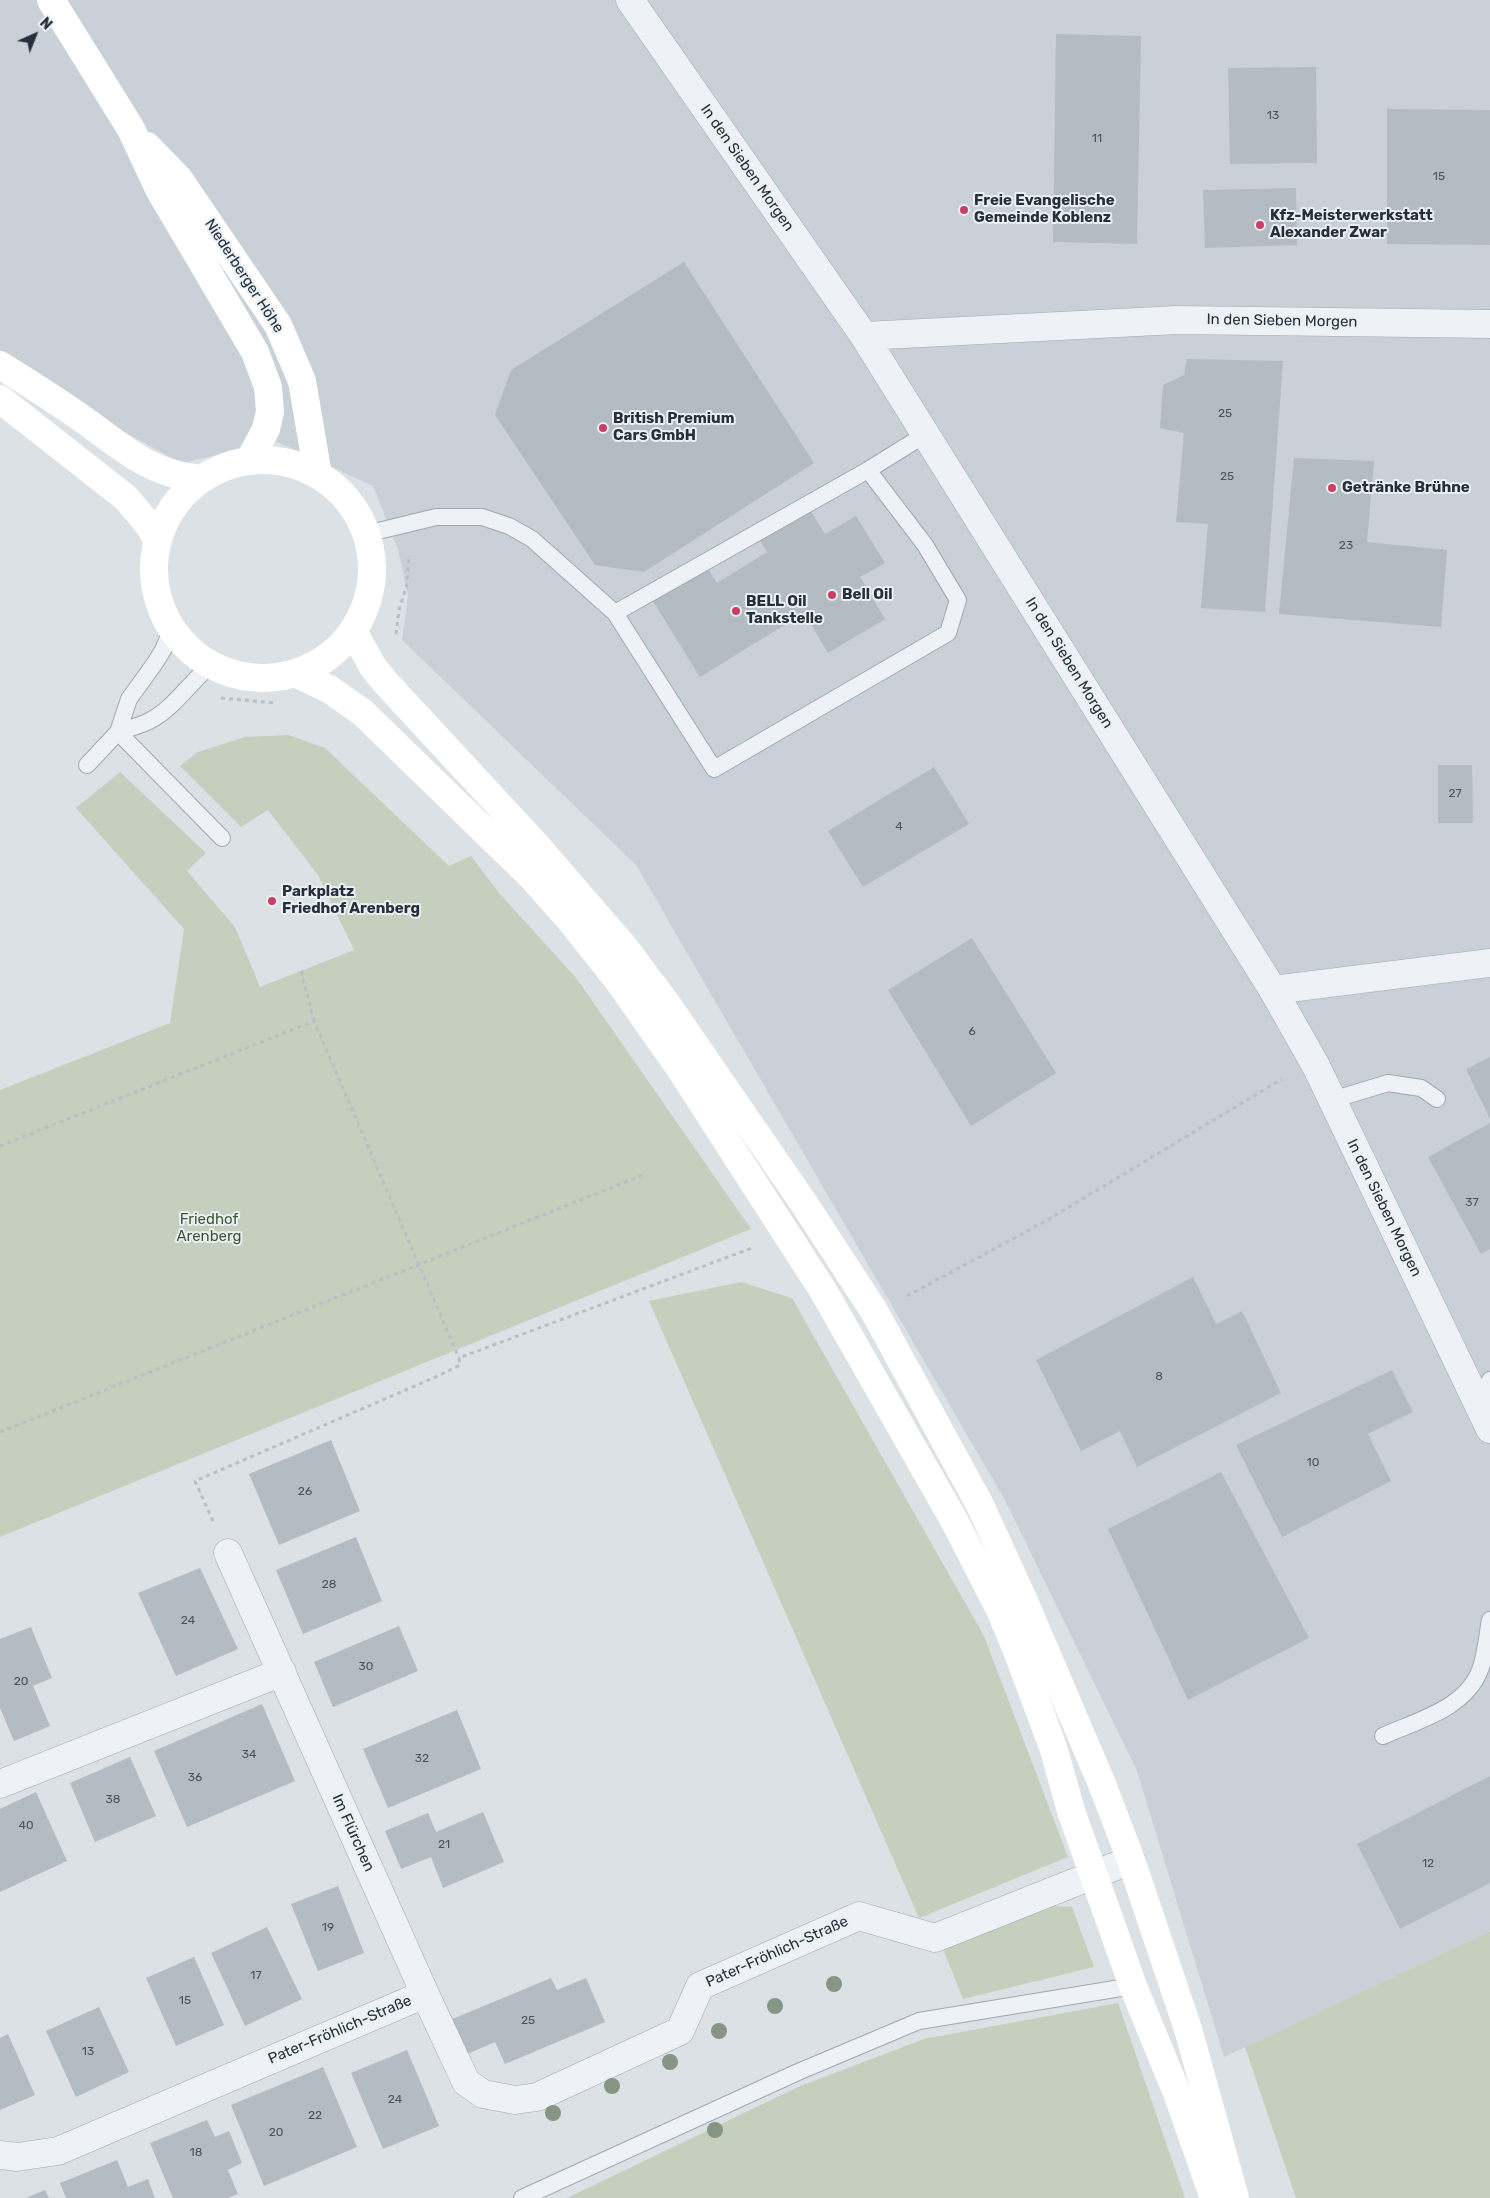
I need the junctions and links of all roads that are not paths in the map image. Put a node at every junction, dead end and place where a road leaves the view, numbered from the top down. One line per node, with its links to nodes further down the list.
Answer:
1 (51, 0): 3 (main road, Niederberger Höhe)
2 (630, 0): 5 (street, In den Sieben Morgen)
3 (131, 129): 9 (main road, Niederberger Höhe); 11 (main road, Niederberger Höhe)
4 (1490, 324): 5 (street, In den Sieben Morgen)
5 (864, 336): 8 (street, In den Sieben Morgen)
6 (0, 365): 12 (main road)
7 (0, 399): 14 (main road)
8 (926, 434): 10 (lane); 24 (street, In den Sieben Morgen)
9 (249, 461): 11 (main road); 12 (main road)
10 (868, 470): 15 (lane); 15 (lane)
11 (318, 475): 13 (main road)
12 (201, 480): 14 (main road)
13 (366, 534): 15 (lane); 17 (main road)
14 (158, 541): 16 (main road)
15 (615, 613)
16 (172, 628): 18 (main road); 20 (lane)
17 (353, 631): 19 (main road); 34 (main road)
18 (211, 665): 19 (main road); 20 (lane)
19 (295, 674): 35 (main road)
20 (118, 732): 21 (lane); 22 (lane)
21 (87, 765)
22 (222, 838)
23 (1490, 963): 24 (street)
24 (1273, 990): 26 (street, In den Sieben Morgen)
25 (1438, 1099): 26 (lane)
26 (1332, 1100): 27 (street, In den Sieben Morgen)
27 (1483, 1391): 28 (street, In den Sieben Morgen)
28 (1490, 1429)
29 (228, 1553): 31 (street, Im Flürchen)
30 (1490, 1620): 32 (lane)
31 (282, 1672): 33 (street); 37 (street, Im Flürchen)
32 (1383, 1736)
33 (0, 1784)
34 (1132, 1860): 35 (street, Pater-Fröhlich-Straße); 41 (main road)
35 (1094, 1874): 36 (main road); 37 (street, Pater-Fröhlich-Straße)
36 (1133, 1986): 39 (lane); 40 (main road)
37 (425, 1994): 38 (street, Pater-Fröhlich-Straße)
38 (0, 2155)
39 (522, 2198)
40 (1214, 2198)
41 (1235, 2198)

